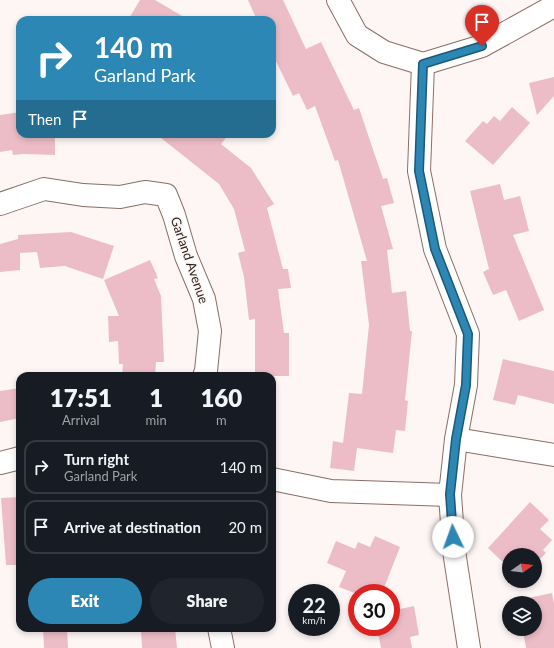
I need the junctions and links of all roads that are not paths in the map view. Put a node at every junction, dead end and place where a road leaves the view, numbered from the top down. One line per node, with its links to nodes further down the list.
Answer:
1 (338, 0): 3 (street)
2 (554, 6): 3 (street)
3 (423, 64): 6 (street)
4 (0, 204): 5 (street, Garland Avenue)
5 (205, 372)
6 (456, 439): 7 (street); 11 (street)
7 (554, 455)
8 (16, 459): 9 (street)
9 (0, 463)
10 (276, 480): 11 (street)
11 (450, 494): 14 (street)
12 (221, 632): 13 (street)
13 (224, 648)
14 (469, 648)

